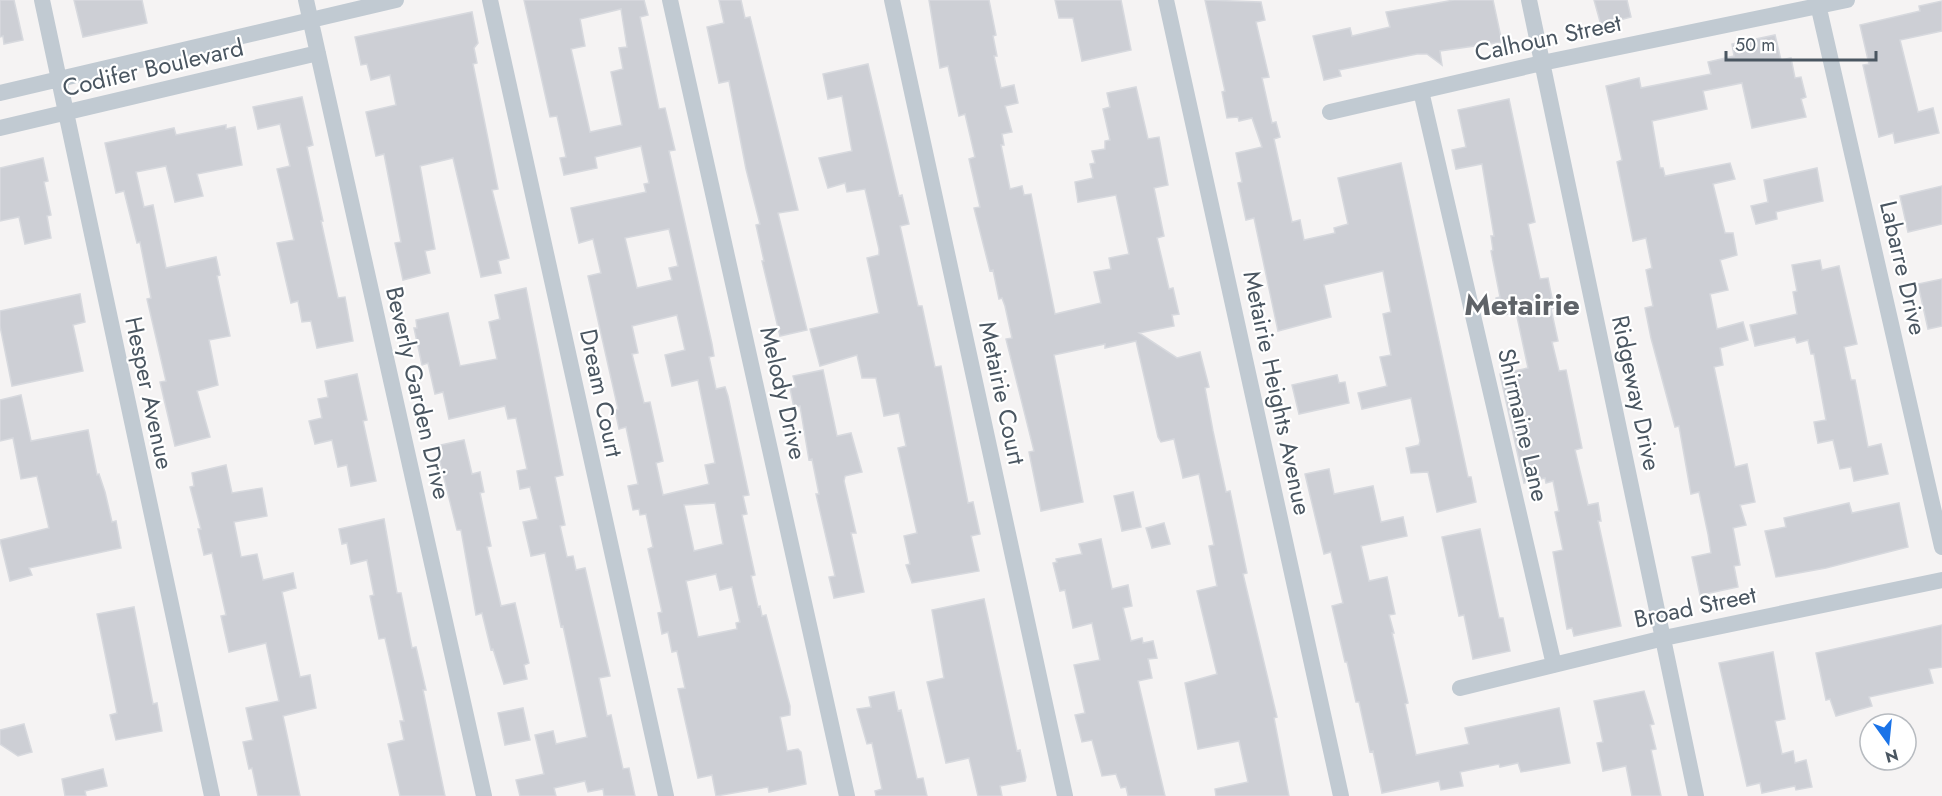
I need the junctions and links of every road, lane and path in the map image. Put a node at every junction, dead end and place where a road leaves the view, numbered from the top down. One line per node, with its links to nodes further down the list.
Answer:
1 (42, 0): 14 (street, Hesper Avenue)
2 (306, 0): 11 (street, Beverly Garden Drive)
3 (396, 0): 11 (street, Codifer Boulevard)
4 (490, 0): 27 (street, Dream Court)
5 (670, 0): 28 (street, Melody Drive)
6 (892, 0): 29 (street, Metairie Court)
7 (1166, 0): 30 (street, Metairie Heights Avenue)
8 (1529, 0): 13 (street, Ridgeway Drive)
9 (1847, 0): 10 (street, Calhoun Street)
10 (1818, 3): 13 (street, Calhoun Street); 20 (street, Labarre Drive)
11 (310, 19): 12 (street, Beverly Garden Drive); 14 (street, Codifer Boulevard)
12 (318, 53): 18 (street, Codifer Boulevard); 26 (street, Beverly Garden Drive)
13 (1542, 63): 15 (street, Calhoun Street); 22 (street, Ridgeway Drive)
14 (60, 80): 16 (street, Codifer Boulevard); 18 (street, Hesper Avenue)
15 (1421, 91): 17 (street, Calhoun Street); 23 (street, Shirmaine Lane)
16 (0, 93)
17 (1330, 112)
18 (67, 113): 19 (street, Codifer Boulevard); 25 (street, Hesper Avenue)
19 (0, 128)
20 (1942, 547)
21 (1942, 580): 22 (street, Broad Street)
22 (1664, 638): 23 (street, Broad Street); 31 (street, Ridgeway Drive)
23 (1554, 665): 24 (street, Broad Street)
24 (1460, 688)
25 (212, 796)
26 (484, 796)
27 (666, 796)
28 (847, 796)
29 (1065, 796)
30 (1341, 796)
31 (1696, 796)

